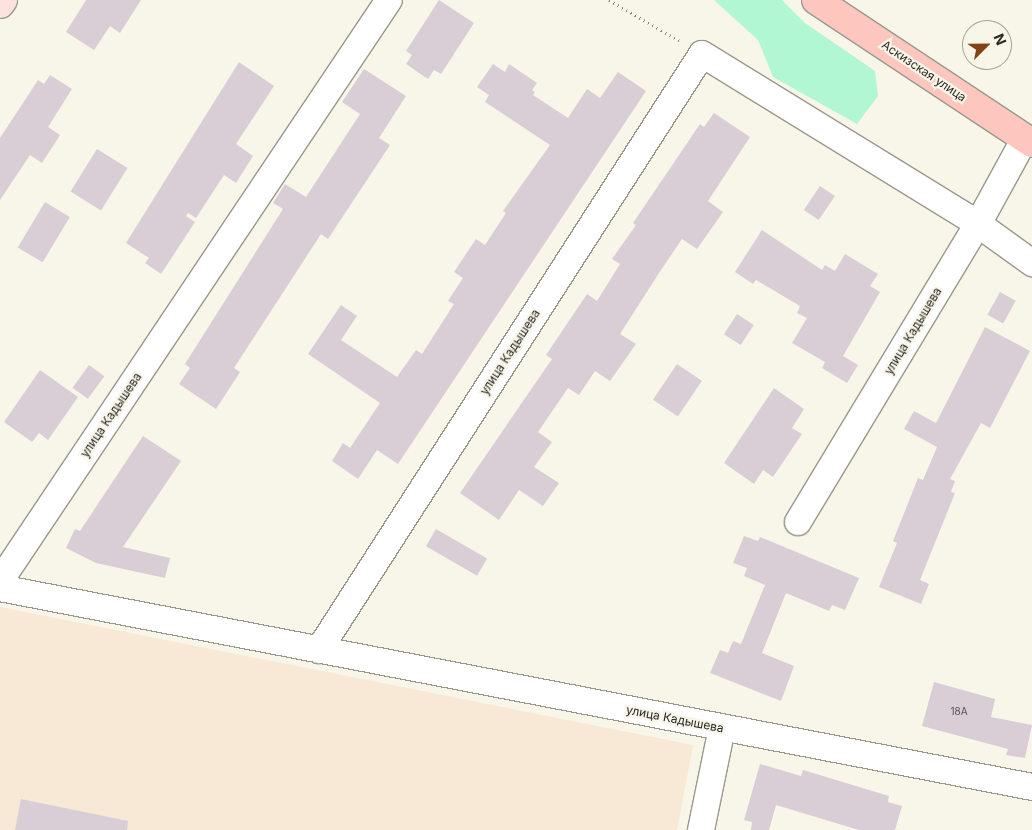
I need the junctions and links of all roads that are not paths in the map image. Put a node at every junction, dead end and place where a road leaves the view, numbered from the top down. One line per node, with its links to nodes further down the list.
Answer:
1 (3, 0): 4 (street)
2 (389, 0): 9 (street, улица Кадышева)
3 (816, 0): 5 (main road, Аскизская улица)
4 (0, 4)
5 (1028, 141): 6 (street, улица Кадышева)
6 (978, 224): 7 (street); 8 (street, улица Кадышева); 11 (street, улица Кадышева)
7 (1032, 263)
8 (798, 522)
9 (0, 581)
10 (0, 588): 11 (street, улица Кадышева)
11 (319, 650): 12 (street, улица Кадышева)
12 (722, 728): 13 (street, улица Кадышева); 14 (street)
13 (1032, 787)
14 (701, 830)

